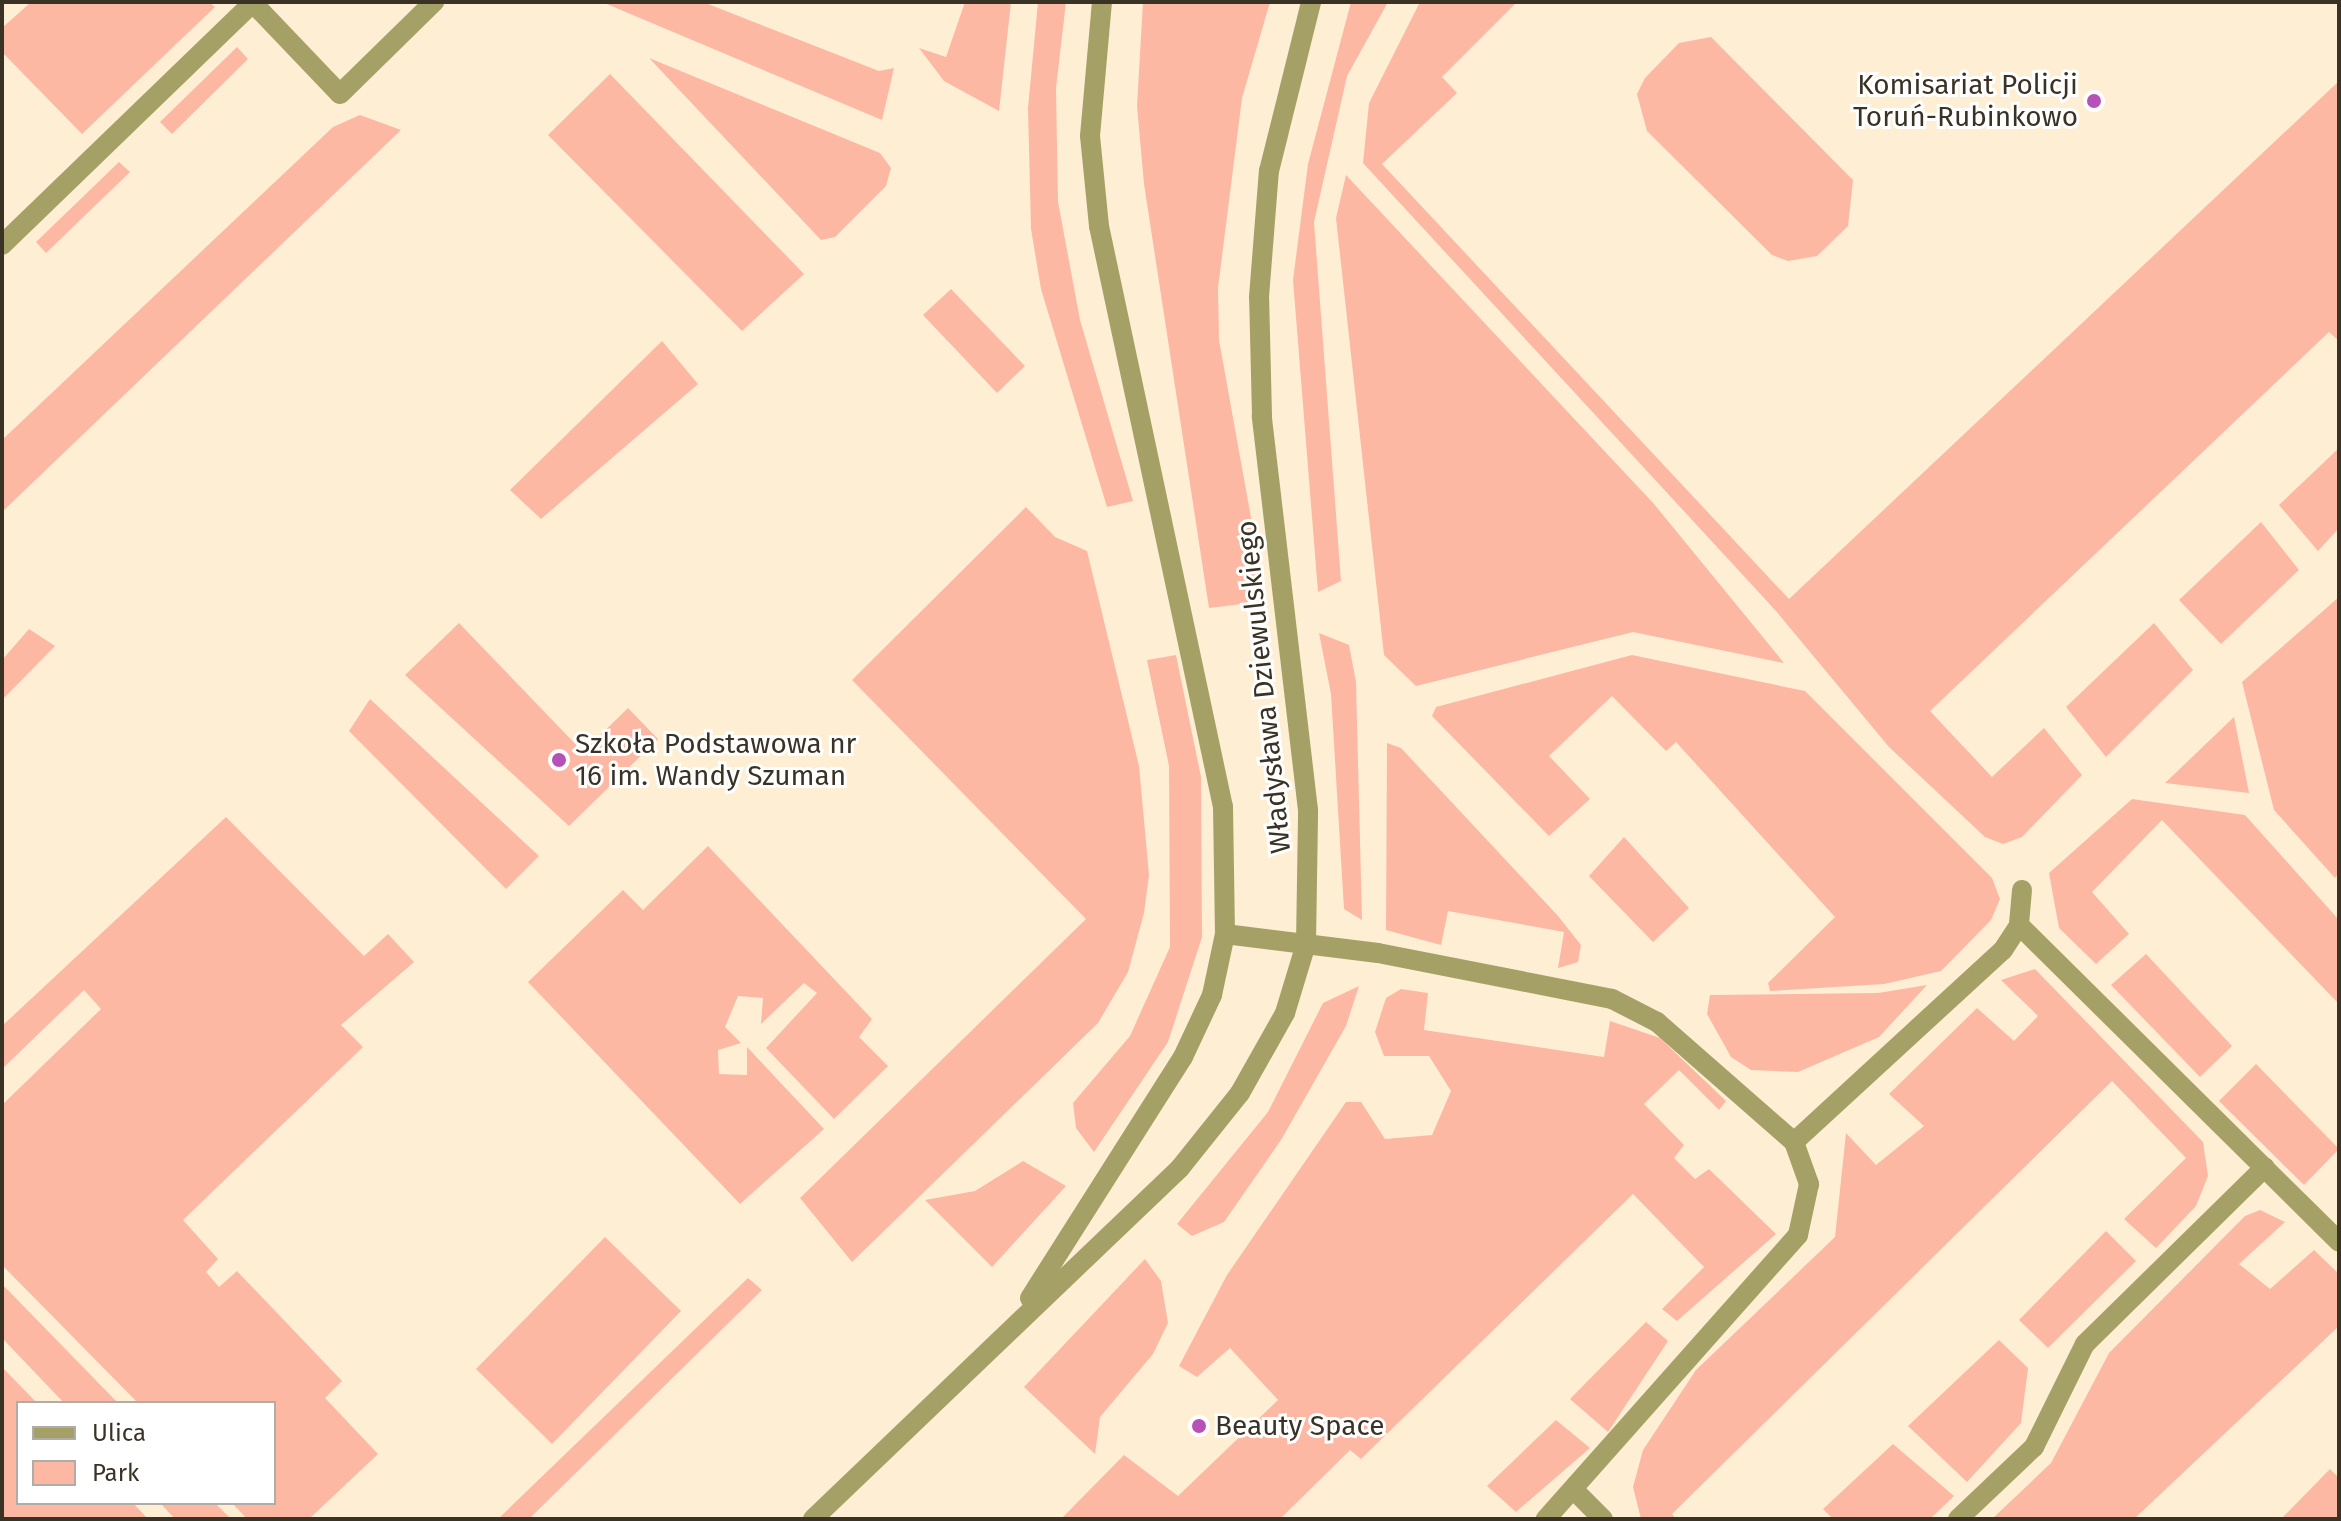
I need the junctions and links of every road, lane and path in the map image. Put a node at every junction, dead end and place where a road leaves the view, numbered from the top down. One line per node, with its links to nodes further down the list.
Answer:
1 (253, 2): 2 (street); 5 (street)
2 (434, 2)
3 (1102, 2): 8 (street, Władysława Dziewulskiego)
4 (1311, 2): 9 (street, Władysława Dziewulskiego)
5 (2, 245)
6 (2022, 890): 7 (street)
7 (2019, 925): 10 (street); 11 (street)
8 (1225, 934): 9 (street); 13 (street, Władysława Dziewulskiego)
9 (1306, 944): 10 (street); 13 (street, Władysława Dziewulskiego)
10 (1794, 1142): 14 (street)
11 (2265, 1167): 12 (street); 18 (street)
12 (2339, 1242)
13 (1019, 1315): 15 (street, Władysława Dziewulskiego)
14 (1574, 1490): 16 (street); 17 (street)
15 (813, 1519)
16 (1546, 1519)
17 (1603, 1519)
18 (1958, 1519)

